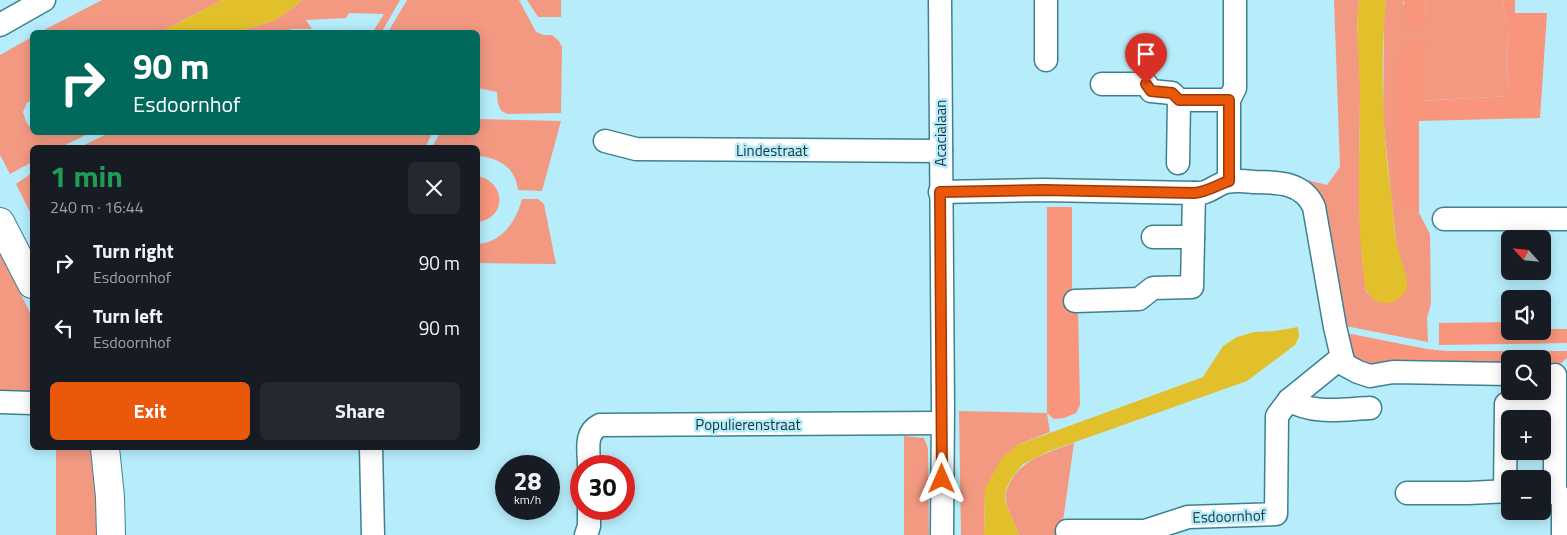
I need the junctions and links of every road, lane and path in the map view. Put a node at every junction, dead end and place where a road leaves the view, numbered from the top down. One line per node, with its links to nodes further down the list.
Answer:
1 (44, 0): 5 (street)
2 (940, 0): 11 (street, Acacialaan)
3 (1046, 0): 6 (street)
4 (1235, 1): 9 (street)
5 (0, 25)
6 (1046, 60)
7 (1102, 84): 8 (street)
8 (1179, 100): 9 (street); 12 (street)
9 (1229, 100): 13 (street)
10 (604, 141): 11 (street, Lindestraat)
11 (941, 152): 14 (street, Acacialaan)
12 (1178, 163)
13 (1229, 181): 15 (street); 23 (street)
14 (940, 192): 15 (street); 31 (street, Acacialaan)
15 (1194, 193): 20 (street)
16 (1444, 219): 17 (street)
17 (1567, 219)
18 (0, 222): 21 (street)
19 (1153, 237): 20 (street)
20 (1193, 237): 22 (street)
21 (30, 280)
22 (1075, 301)
23 (1342, 357): 25 (street); 26 (street, Esdoornhof)
24 (1555, 373): 29 (street)
25 (1501, 374)
26 (1289, 400): 30 (street); 41 (street, Esdoornhof)
27 (0, 402): 28 (street)
28 (30, 403)
29 (1555, 404): 35 (street); 36 (street)
30 (1370, 408)
31 (942, 423): 34 (street, Populierenstraat); 45 (street, Acacialaan)
32 (105, 450): 42 (street)
33 (371, 450): 43 (street)
34 (589, 455)
35 (1508, 470)
36 (1550, 470)
37 (1501, 491): 39 (street)
38 (1551, 492): 46 (street)
39 (1407, 493)
40 (589, 520): 44 (street)
41 (1067, 531)
42 (110, 535)
43 (373, 535)
44 (586, 535)
45 (942, 535)
46 (1563, 535)

